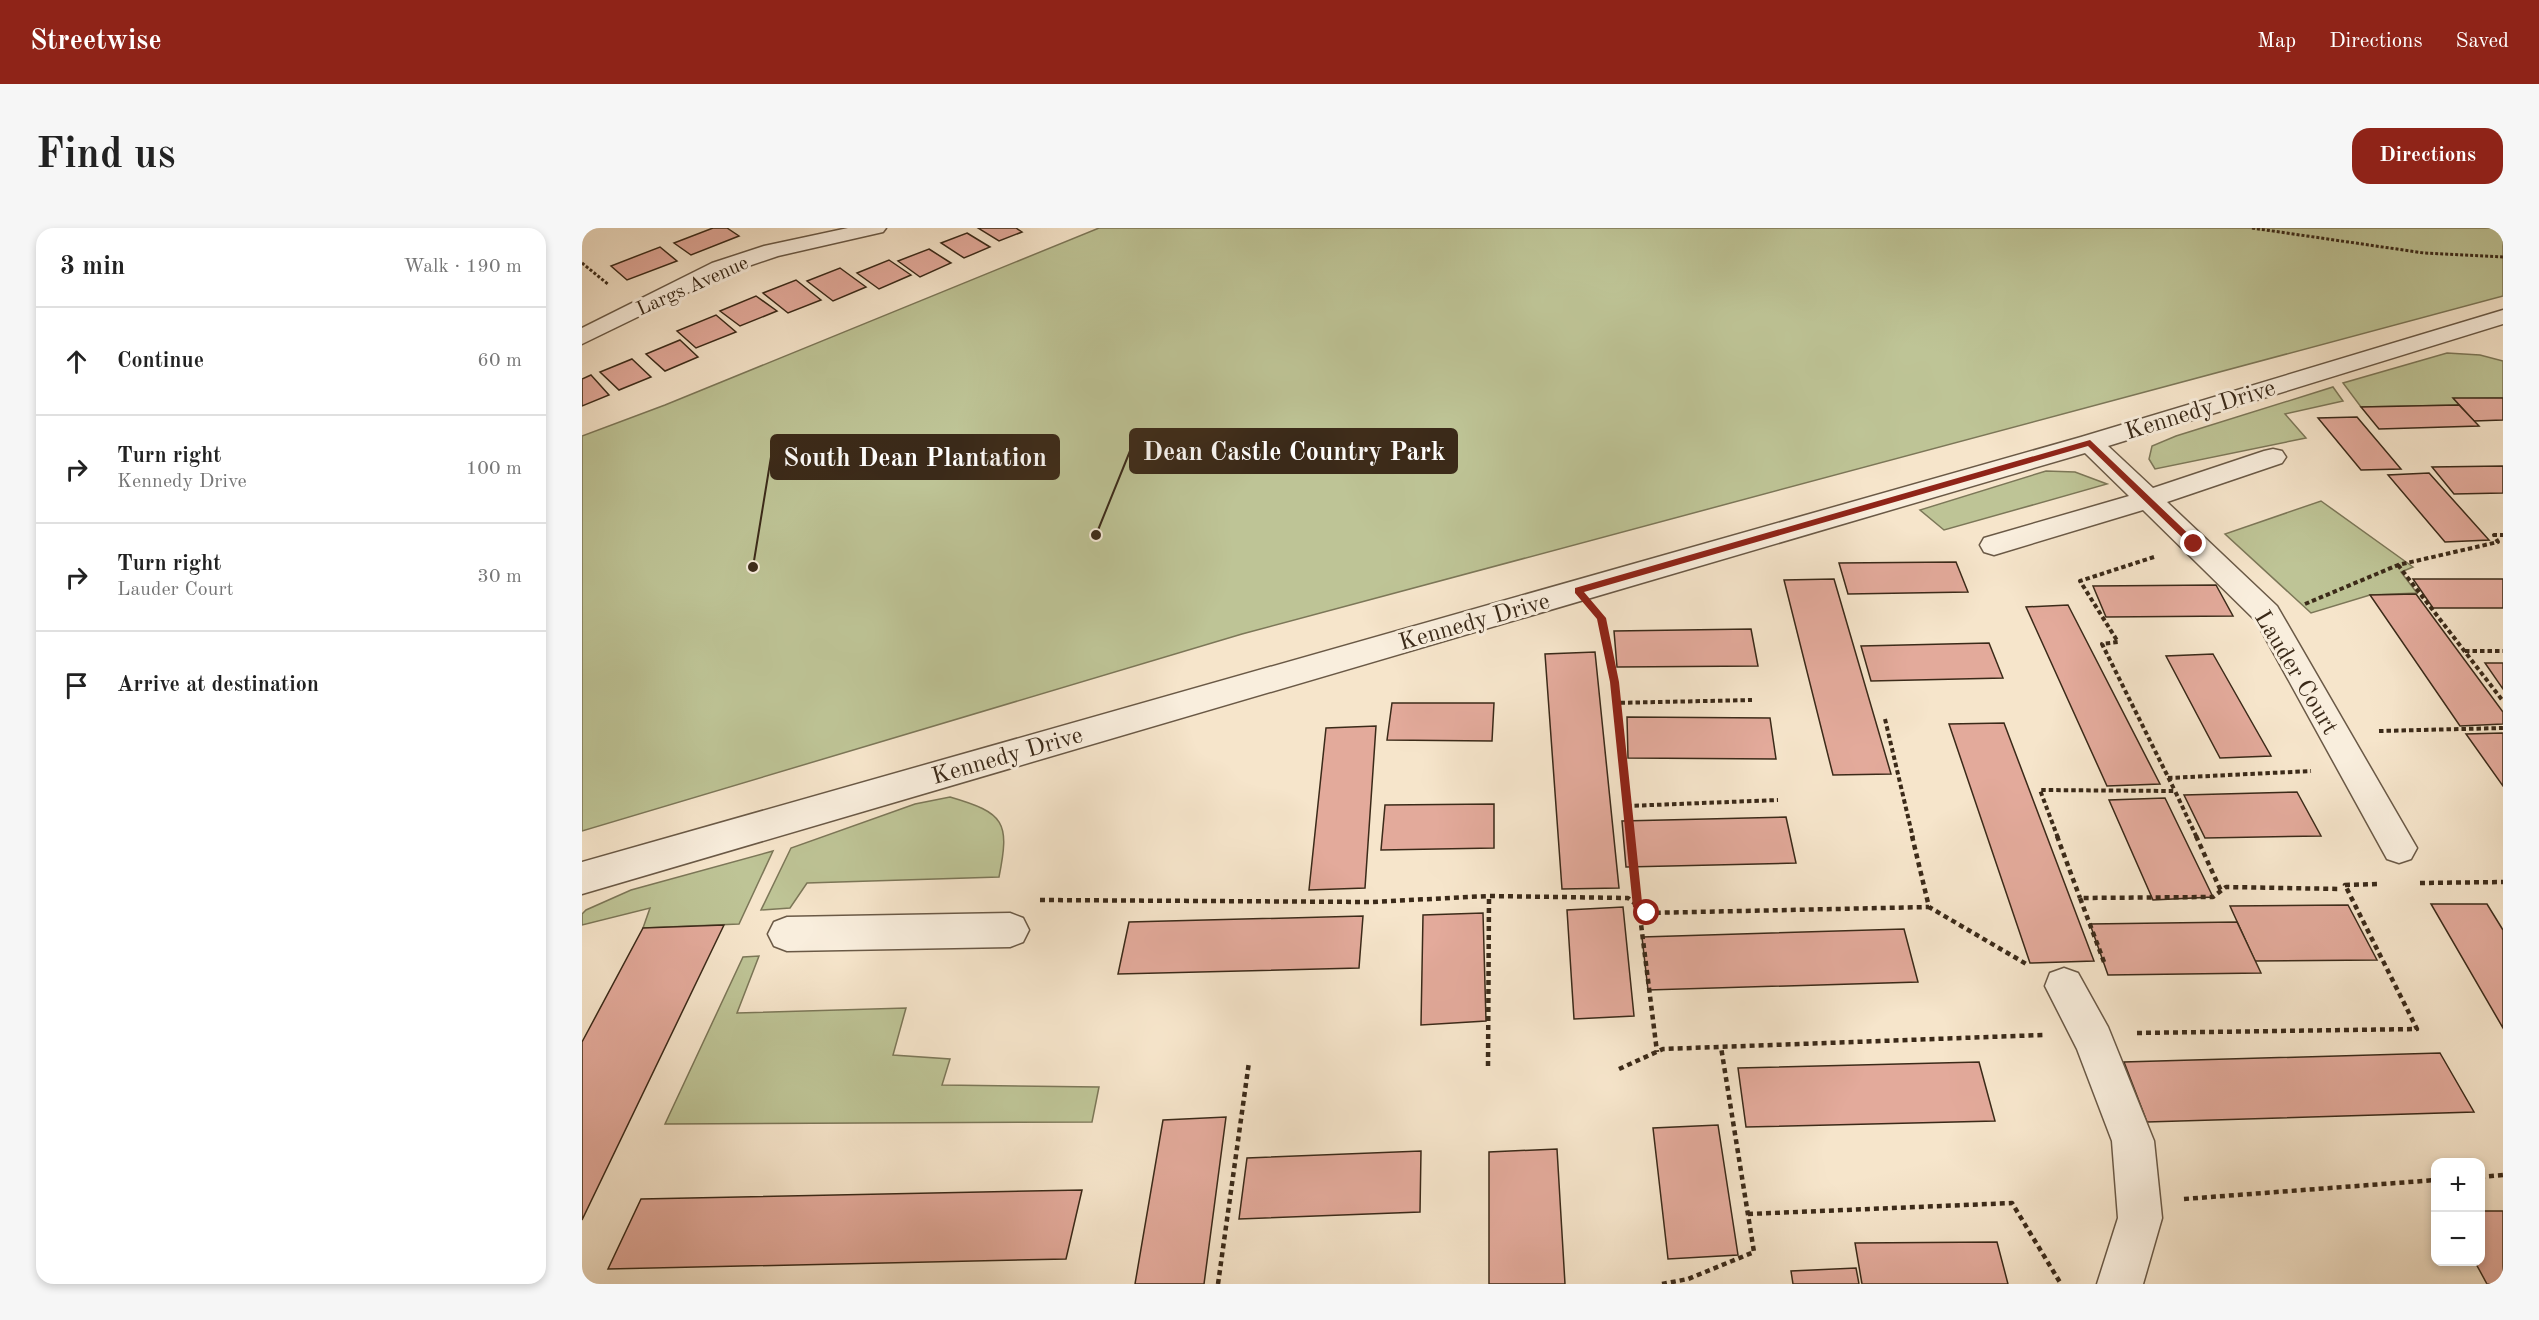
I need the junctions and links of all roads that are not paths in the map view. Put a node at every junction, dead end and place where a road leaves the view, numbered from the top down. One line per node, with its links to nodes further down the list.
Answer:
1 (876, 228): 3 (street, Largs Avenue)
2 (2496, 327): 4 (street, Kennedy Drive)
3 (582, 337)
4 (2090, 443): 6 (street, Lauder Court); 9 (street, Kennedy Drive)
5 (2273, 457): 6 (street)
6 (2148, 499): 7 (street); 8 (street, Lauder Court)
7 (1994, 545)
8 (2399, 848)
9 (582, 878)
10 (1010, 930): 11 (street)
11 (787, 934)
12 (2064, 986): 13 (street)
13 (2120, 1284)

